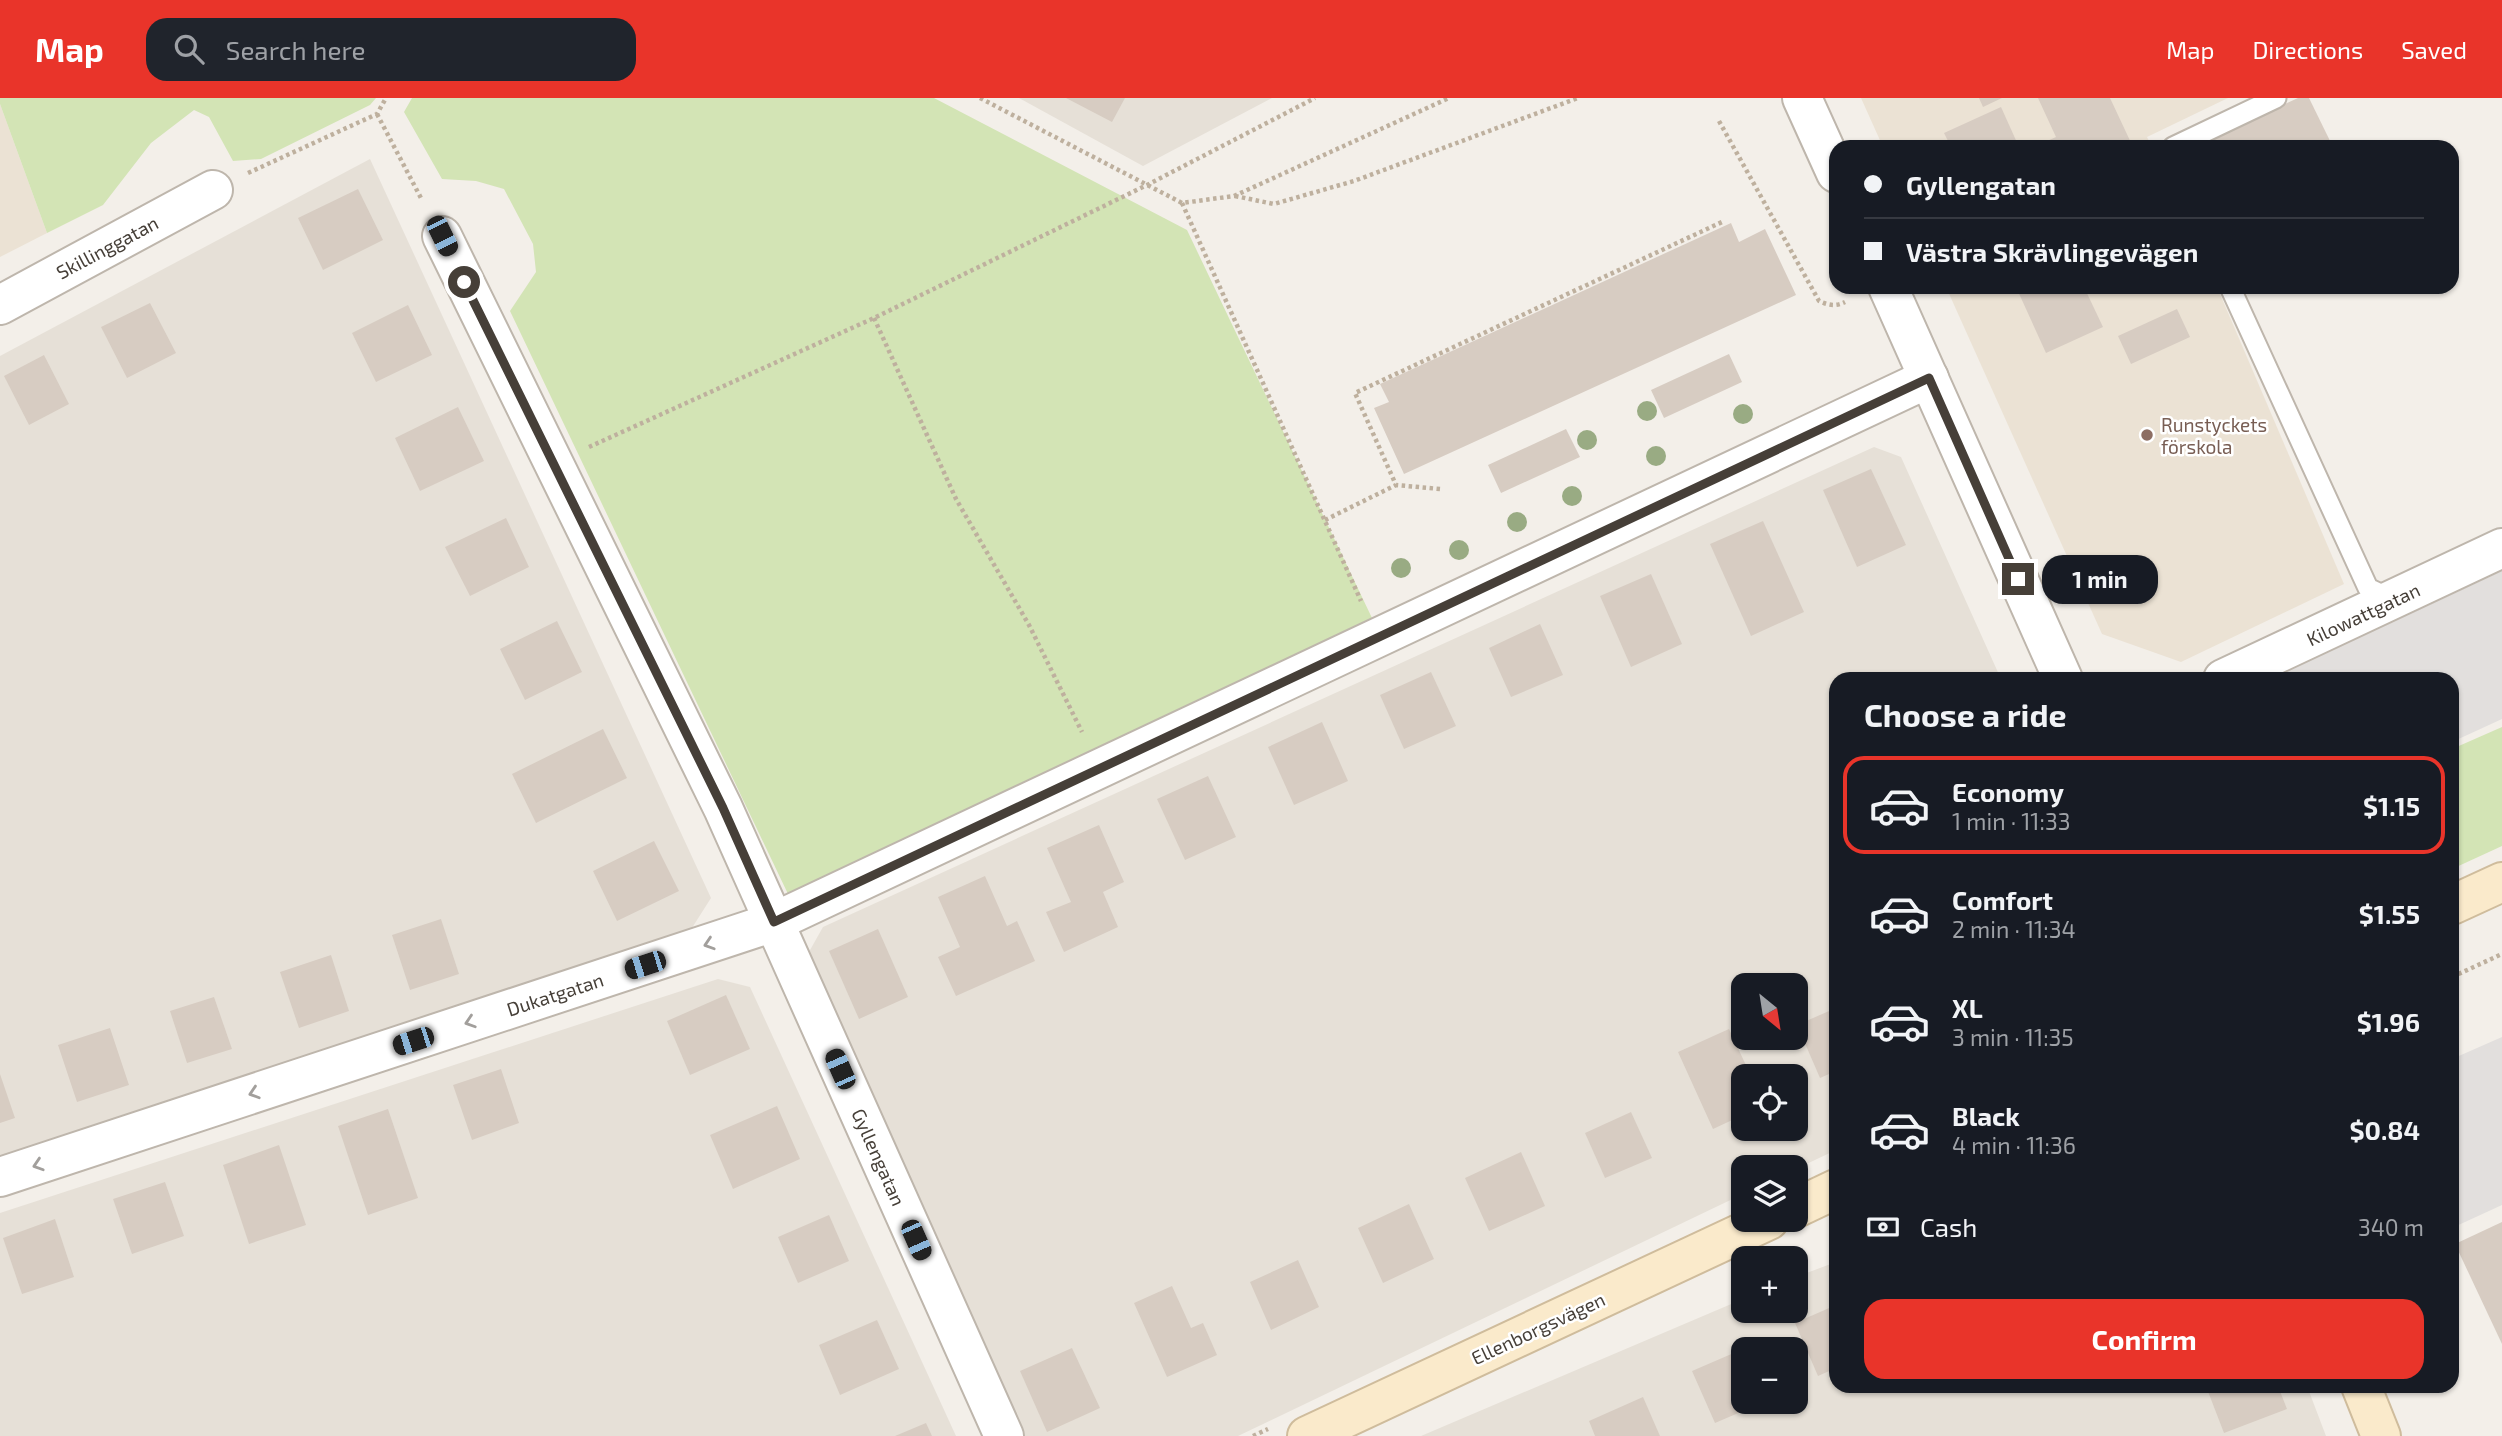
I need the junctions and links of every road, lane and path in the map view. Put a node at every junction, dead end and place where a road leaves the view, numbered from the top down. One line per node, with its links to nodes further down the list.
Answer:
1 (386, 98): 8 (path)
2 (980, 98): 12 (path)
3 (1315, 98): 12 (path)
4 (1449, 98): 14 (path)
5 (1578, 98): 14 (path)
6 (1802, 98): 11 (street)
7 (2276, 98): 10 (lane)
8 (377, 114): 13 (path); 17 (path)
9 (1719, 121): 20 (path)
10 (2188, 140)
11 (1829, 158)
12 (1147, 185): 15 (path); 22 (path)
13 (214, 190): 21 (street, Skillinggatan)
14 (1234, 196): 15 (path)
15 (1182, 202): 27 (path)
16 (1722, 222): 25 (path)
17 (442, 236): 24 (street, Gyllengatan)
18 (1891, 294): 23 (street)
19 (2233, 294): 29 (lane)
20 (1844, 302)
21 (0, 305)
22 (874, 317): 24 (path); 33 (path)
23 (1929, 378): 30 (street, Dukatgatan); 31 (street)
24 (554, 463): 36 (street, Gyllengatan)
25 (1396, 485): 26 (path); 27 (path)
26 (1440, 489)
27 (1325, 520): 30 (path)
28 (2502, 548): 29 (street, Kilowattgatan)
29 (2394, 600): 32 (street, Kilowattgatan)
30 (1378, 637): 33 (street, Dukatgatan)
31 (2060, 672)
32 (2238, 672)
33 (1101, 769): 36 (street, Dukatgatan)
34 (2502, 882): 35 (street)
35 (2459, 902)
36 (774, 922): 39 (street, Dukatgatan, one-way to 39); 44 (street, Gyllengatan)
37 (2502, 954): 38 (path)
38 (2459, 974)
39 (0, 1177)
40 (1829, 1192): 41 (street)
41 (1808, 1202)
42 (1743, 1232): 45 (street, Ellenborgsvägen)
43 (2364, 1393): 46 (street)
44 (1004, 1436)
45 (1307, 1436)
46 (2381, 1436)

